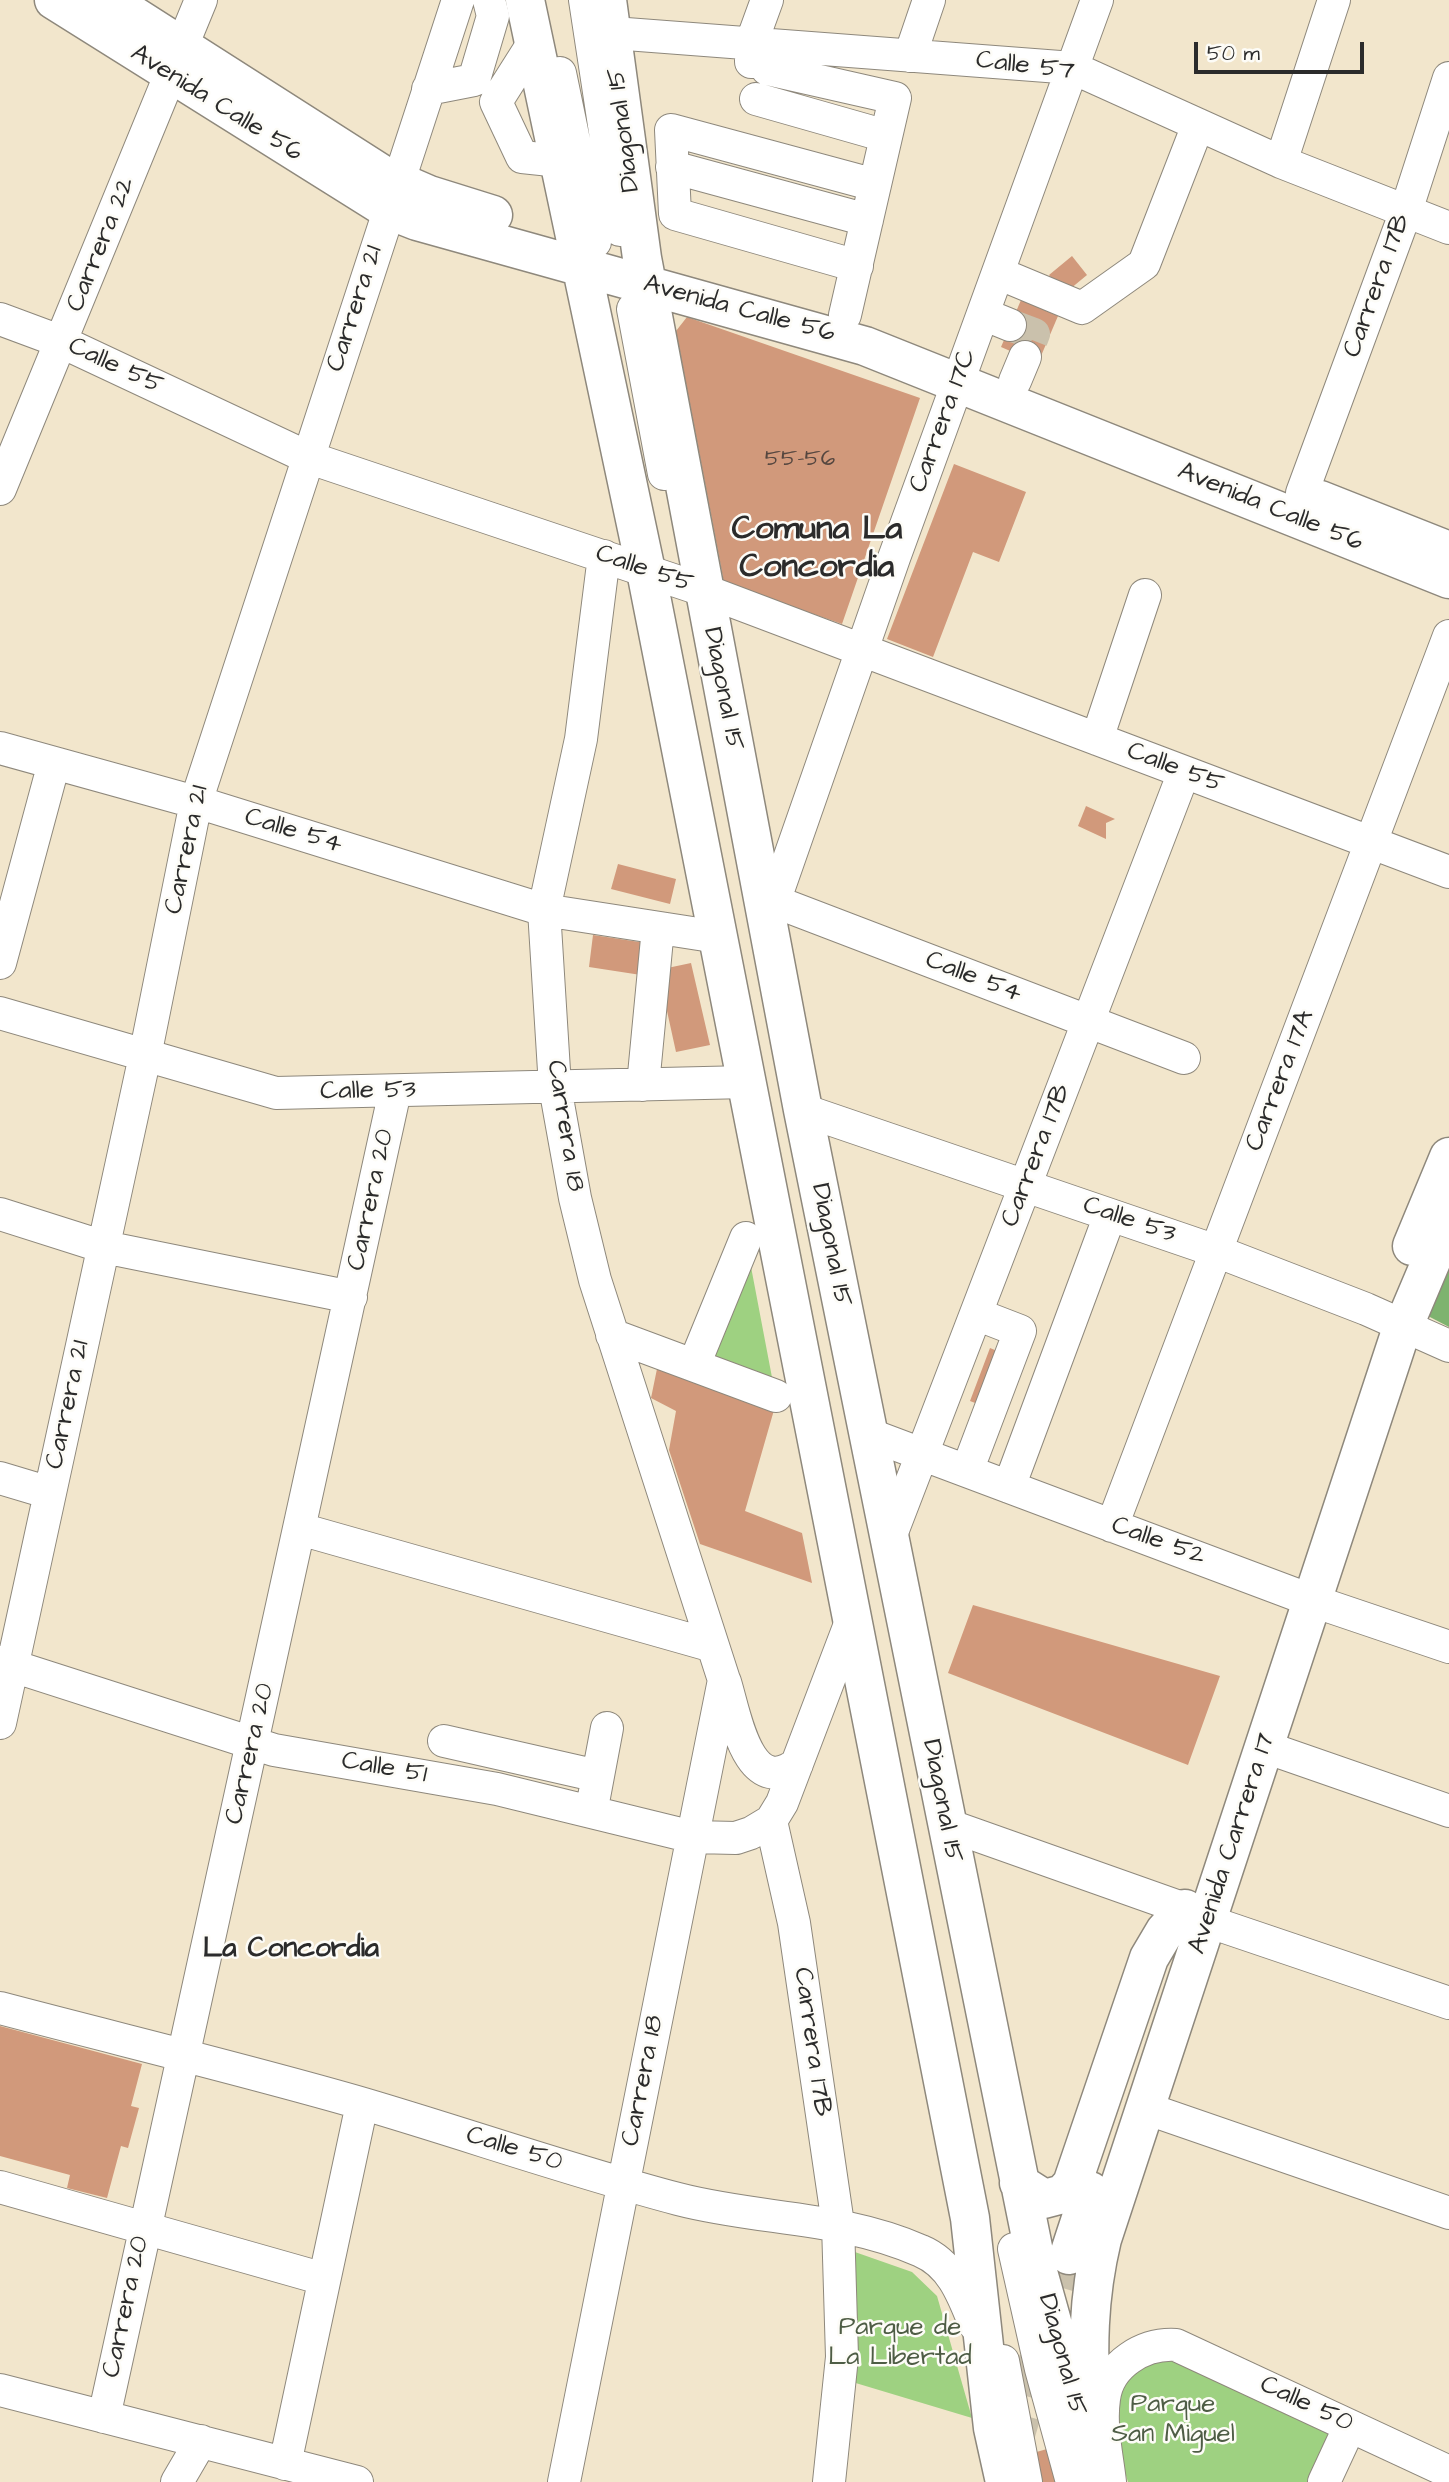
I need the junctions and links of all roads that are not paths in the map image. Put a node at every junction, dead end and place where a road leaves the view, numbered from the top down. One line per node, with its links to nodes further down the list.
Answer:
1 (54, 0): 16 (main road, Avenida Calle 56)
2 (109, 0): 16 (main road, Avenida Calle 56)
3 (201, 0): 16 (street, Carrera 22)
4 (458, 0): 19 (street, Carrera 21)
5 (489, 0): 19 (street)
6 (525, 0): 31 (main road, Diagonal 15)
7 (544, 0): 31 (street)
8 (585, 0): 31 (street)
9 (767, 0): 14 (street)
10 (929, 0): 15 (street)
11 (1097, 0): 17 (street, Carrera 17C)
12 (1334, 0): 24 (street)
13 (610, 17): 14 (street, Calle 57); 31 (main road, Diagonal 15)
14 (765, 53): 15 (street, Calle 57); 20 (street); 22 (street)
15 (910, 56): 17 (street, Calle 57)
16 (176, 61): 27 (main road, Avenida Calle 56); 36 (street, Carrera 22)
17 (1073, 68): 21 (street, Calle 57); 33 (street, Carrera 17C)
18 (1449, 78): 28 (street, Carrera 17B)
19 (429, 89): 27 (street, Carrera 21)
20 (753, 104): 22 (street); 23 (street)
21 (1198, 125): 24 (street, Calle 57); 33 (street)
22 (886, 136): 26 (street)
23 (742, 148): 25 (street); 26 (street)
24 (1281, 162): 28 (street, Calle 57)
25 (673, 167): 29 (street); 32 (street)
26 (875, 186): 29 (street)
27 (393, 196): 31 (main road, Avenida Calle 56); 38 (street, Carrera 21)
28 (1406, 211): 30 (street, Calle 57); 40 (street, Carrera 17B)
29 (867, 220): 32 (street)
30 (1449, 228)
31 (612, 262): 34 (main road, Avenida Calle 56); 37 (main road, Avenida Calle 56); 44 (main road, Diagonal 15); 44 (main road, Diagonal 15)
32 (857, 266): 34 (street)
33 (998, 273): 37 (street, Carrera 17C)
34 (845, 315): 37 (main road, Avenida Calle 56)
35 (0, 319): 36 (street, Calle 55)
36 (62, 342): 38 (street, Calle 55); 39 (street, Carrera 22)
37 (962, 372): 40 (main road, Avenida Calle 56); 43 (main road, Avenida Calle 56); 47 (street, Carrera 17C)
38 (307, 457): 42 (street, Calle 55); 52 (street, Carrera 21)
39 (0, 489)
40 (1302, 493): 41 (main road, Avenida Calle 56)
41 (1449, 551)
42 (604, 556): 44 (street, Calle 55); 56 (street, Carrera 18)
43 (1449, 579)
44 (675, 580): 47 (street, Calle 55); 55 (main road, Diagonal 15); 58 (main road, Diagonal 15); 141 (street); 142 (street)
45 (1145, 594): 48 (street)
46 (1449, 635): 53 (street, Carrera 17A)
47 (862, 650): 48 (street, Calle 55); 55 (street, Carrera 17C)
48 (1097, 739): 51 (street, Calle 55)
49 (0, 748): 50 (street, Calle 54)
50 (54, 763): 52 (street, Calle 54); 59 (street)
51 (1184, 772): 53 (street, Calle 55); 61 (street, Carrera 17B)
52 (196, 802): 56 (street, Calle 54); 62 (street, Carrera 21)
53 (1370, 843): 54 (street, Calle 55); 76 (street, Carrera 17A)
54 (1449, 872)
55 (768, 907): 61 (street, Calle 54); 68 (main road, Diagonal 15)
56 (544, 910): 57 (street, Calle 54); 66 (street, Carrera 18)
57 (658, 928): 58 (street, Calle 54); 65 (street)
58 (718, 937): 64 (main road, Diagonal 15)
59 (0, 963)
60 (0, 1013): 62 (street, Calle 53)
61 (1088, 1022): 63 (street, Calle 54); 70 (street, Carrera 17B)
62 (145, 1056): 67 (street, Calle 53); 75 (street, Carrera 21)
63 (1184, 1058)
64 (747, 1082): 65 (street, Calle 53); 96 (main road, Diagonal 15)
65 (643, 1085): 66 (street, Calle 53)
66 (555, 1087): 67 (street, Calle 53); 80 (street, Carrera 18)
67 (395, 1091): 77 (street, Carrera 20)
68 (803, 1110): 70 (street, Calle 53); 86 (main road, Diagonal 15)
69 (1449, 1157): 79 (main road, Avenida Carrera 17)
70 (1026, 1186): 72 (street, Calle 53); 78 (street, Carrera 17B)
71 (0, 1214): 75 (street)
72 (1110, 1215): 76 (street, Calle 53); 90 (street)
73 (1449, 1219): 79 (main road, Avenida Carrera 17)
74 (746, 1238): 82 (street)
75 (104, 1247): 77 (street); 91 (street, Carrera 21)
76 (1216, 1251): 79 (street, Calle 53); 92 (street, Carrera 17A)
77 (351, 1297): 93 (street, Carrera 20)
78 (976, 1314): 83 (street, Carrera 17B); 84 (street)
79 (1392, 1321): 81 (street, Calle 53); 95 (main road, Avenida Carrera 17)
80 (612, 1335): 82 (street); 97 (street, Carrera 18)
81 (1449, 1346)
82 (694, 1365): 85 (street)
83 (956, 1367): 84 (street); 87 (street, Carrera 17B)
84 (1000, 1385): 88 (street)
85 (776, 1396)
86 (868, 1434): 87 (street, Calle 52); 94 (main road, Diagonal 15)
87 (922, 1454): 88 (street, Calle 52); 94 (street, Carrera 17B)
88 (967, 1471): 90 (street, Calle 52)
89 (0, 1478): 91 (street)
90 (1009, 1487): 92 (street, Calle 52)
91 (50, 1493): 99 (street, Carrera 21)
92 (1112, 1526): 95 (street, Calle 52)
93 (300, 1530): 97 (street); 104 (street, Carrera 20)
94 (889, 1540): 111 (main road, Diagonal 15)
95 (1302, 1596): 98 (street, Calle 52); 105 (main road, Avenida Carrera 17); 113 (main road, Avenida Carrera 17)
96 (852, 1619): 106 (street); 127 (main road, Diagonal 15)
97 (713, 1646): 100 (street, Carrera 18)
98 (1449, 1647)
99 (6, 1664): 101 (street, Carrera 21); 104 (street, Calle 51)
100 (724, 1680): 106 (street, Carrera 18); 112 (street, Carrera 18)
101 (0, 1723)
102 (607, 1728): 107 (street)
103 (443, 1741): 107 (street)
104 (254, 1745): 109 (street, Calle 51); 116 (street, Carrera 20)
105 (1265, 1748): 108 (street); 113 (main road, Avenida Carrera 17)
106 (797, 1764): 110 (street)
107 (598, 1776): 109 (street)
108 (1449, 1811)
109 (592, 1812): 112 (street, Calle 51)
110 (771, 1821): 112 (street, Calle 51); 123 (street, Carrera 17B)
111 (945, 1824): 113 (street); 119 (main road, Diagonal 15)
112 (693, 1837): 120 (street, Carrera 18)
113 (1196, 1915): 114 (street); 118 (main road, Avenida Carrera 17); 119 (main road); 125 (main road, Avenida Carrera 17)
114 (1449, 2003)
115 (0, 2008): 116 (street, Calle 50)
116 (181, 2056): 117 (street, Calle 50); 124 (street, Carrera 20)
117 (362, 2104): 120 (street, Calle 50); 126 (street)
118 (1145, 2108): 122 (street); 144 (main road, Avenida Carrera 17)
119 (1019, 2182): 143 (main road, Diagonal 15)
120 (624, 2183): 123 (street, Calle 50); 137 (street, Carrera 18)
121 (0, 2187): 124 (street)
122 (1449, 2213)
123 (838, 2224): 127 (street, Calle 50); 138 (street, Carrera 17B)
124 (143, 2228): 126 (street); 129 (street, Carrera 20)
125 (1069, 2255)
126 (324, 2279): 133 (street)
127 (982, 2341): 131 (main road, Diagonal 15)
128 (0, 2390): 129 (street)
129 (104, 2417): 132 (street)
130 (1350, 2426): 134 (street, Calle 50); 144 (street, Calle 50); 145 (street)
131 (993, 2428): 139 (main road); 140 (main road, Diagonal 15)
132 (201, 2441): 133 (street); 135 (street)
133 (285, 2463): 136 (street)
134 (1449, 2472)
135 (177, 2482)
136 (357, 2482)
137 (564, 2482)
138 (829, 2482)
139 (976, 2482)
140 (1005, 2482)
141 (1026, 2482)
142 (1072, 2482)
143 (1097, 2482)
144 (1107, 2482)
145 (1324, 2482)

